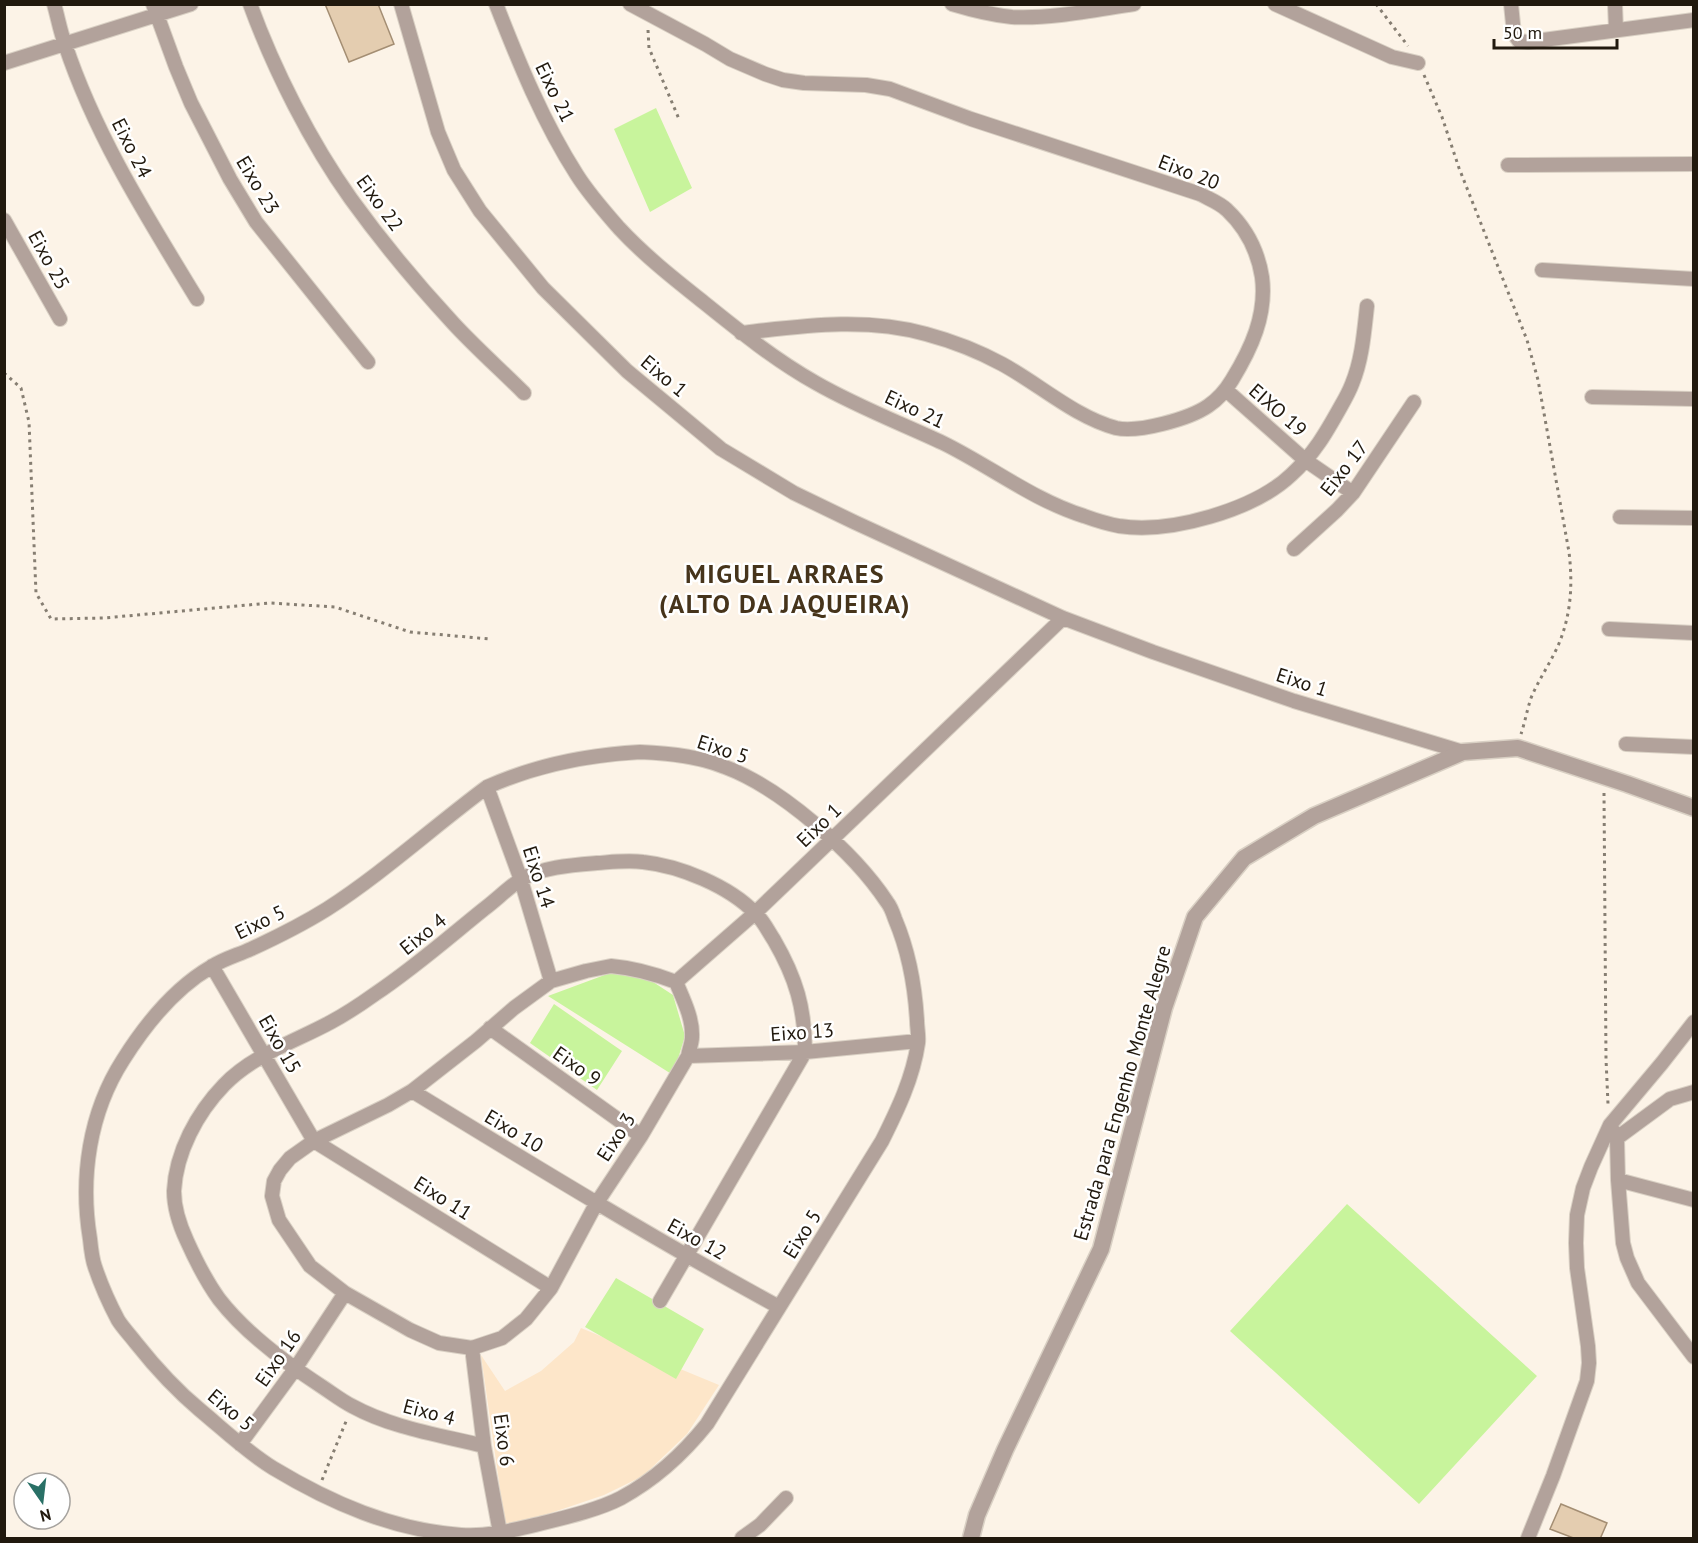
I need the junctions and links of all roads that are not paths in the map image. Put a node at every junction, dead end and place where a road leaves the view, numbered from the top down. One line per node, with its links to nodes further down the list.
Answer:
1 (54, 4): 17 (street, Eixo 24)
2 (191, 4): 13 (street)
3 (250, 4): 31 (street, Eixo 22)
4 (401, 4): 40 (street, Eixo 1)
5 (496, 4): 28 (street, Eixo 21)
6 (630, 4): 14 (street, Eixo 20)
7 (661, 4): 14 (street)
8 (952, 4): 9 (street)
9 (1134, 4)
10 (1275, 4): 19 (street)
11 (1511, 4): 16 (street)
12 (1615, 4): 16 (street)
13 (154, 10): 17 (street); 29 (street, Eixo 23)
14 (648, 13): 30 (street, Eixo 20)
15 (1694, 20): 16 (street)
16 (1616, 30)
17 (65, 44): 18 (street); 25 (street, Eixo 24)
18 (4, 63)
19 (1418, 63)
20 (1694, 164): 21 (street)
21 (1508, 165)
22 (4, 220): 27 (street, Eixo 25)
23 (1542, 270): 24 (street)
24 (1694, 279)
25 (197, 298)
26 (1367, 306): 35 (street, Eixo 21)
27 (60, 319)
28 (741, 333): 30 (street, Eixo 20); 35 (street, Eixo 21)
29 (368, 362)
30 (1226, 390): 35 (street, EIXO 19)
31 (524, 393)
32 (1592, 397): 33 (street)
33 (1694, 399)
34 (1414, 402): 36 (street, Eixo 17)
35 (1305, 460): 36 (street, EIXO 19)
36 (1353, 493): 39 (street, Eixo 17)
37 (1620, 518): 38 (street)
38 (1694, 518)
39 (1294, 549)
40 (1063, 618): 45 (street, Eixo 1); 48 (street, Eixo 1)
41 (1609, 629): 42 (street)
42 (1694, 633)
43 (1626, 744): 44 (street)
44 (1694, 747)
45 (1463, 752): 47 (street, Estrada para Engenho Monte Alegre); 82 (street, Estrada para Engenho Monte Alegre)
46 (486, 787): 48 (street, Eixo 5); 49 (street, Eixo 14); 51 (street, Eixo 5)
47 (1694, 808)
48 (832, 839): 50 (street, Eixo 1); 56 (street, Eixo 5)
49 (521, 880): 50 (street, Eixo 4); 52 (street, Eixo 14); 58 (street, Eixo 4)
50 (755, 913): 53 (street, Eixo 1); 57 (street, Eixo 4)
51 (212, 966): 58 (street, Eixo 15); 77 (street, Eixo 5)
52 (551, 981): 53 (street, Eixo 3); 55 (street, Eixo 3)
53 (676, 982): 59 (street, Eixo 3)
54 (1694, 1022): 62 (street)
55 (490, 1029): 60 (street, Eixo 3); 63 (street, Eixo 9)
56 (918, 1041): 57 (street, Eixo 13); 73 (street, Eixo 5)
57 (805, 1052): 59 (street, Eixo 13); 69 (street)
58 (263, 1055): 65 (street, Eixo 15); 76 (street, Eixo 4)
59 (688, 1056): 63 (street, Eixo 3)
60 (412, 1091): 65 (street, Eixo 3); 68 (street, Eixo 10)
61 (1694, 1092): 64 (street)
62 (1610, 1125): 64 (street); 83 (street)
63 (641, 1136): 68 (street, Eixo 3)
64 (1617, 1138): 66 (street)
65 (314, 1142): 70 (street, Eixo 11); 71 (street, Eixo 3)
66 (1618, 1180): 67 (street); 75 (street)
67 (1694, 1200)
68 (596, 1204): 69 (street, Eixo 12); 70 (street, Eixo 3)
69 (685, 1256): 72 (street); 73 (street, Eixo 12)
70 (551, 1288): 74 (street, Eixo 3)
71 (345, 1293): 74 (street, Eixo 3); 76 (street, Eixo 16)
72 (660, 1300)
73 (779, 1307): 80 (street, Eixo 5)
74 (472, 1348): 78 (street, Eixo 6)
75 (1694, 1357)
76 (295, 1369): 77 (street, Eixo 16); 78 (street, Eixo 4)
77 (240, 1444): 80 (street, Eixo 5)
78 (484, 1446): 80 (street, Eixo 6)
79 (786, 1498): 81 (street)
80 (500, 1536)
81 (742, 1539)
82 (971, 1539)
83 (1528, 1539)

